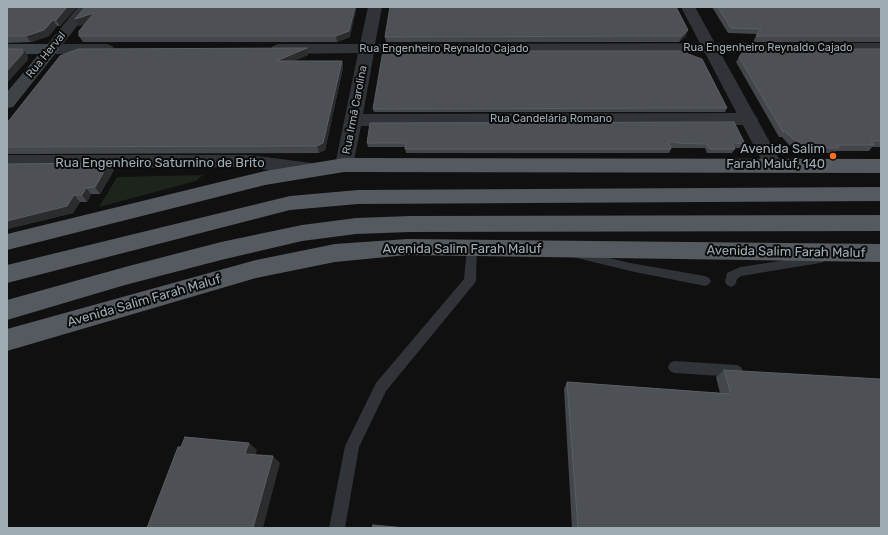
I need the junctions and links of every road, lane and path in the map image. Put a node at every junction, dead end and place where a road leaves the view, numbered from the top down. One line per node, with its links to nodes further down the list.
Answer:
1 (85, 7): 7 (street, Rua Herval)
2 (375, 7): 10 (street, Rua Irmã Carolina)
3 (688, 7): 4 (street)
4 (710, 48): 5 (street, Rua Engenheiro Reynaldo Cajado); 10 (street, Rua Engenheiro Reynaldo Cajado); 12 (street)
5 (881, 48)
6 (7, 49): 7 (main road)
7 (51, 49): 8 (street); 11 (main road, Rua Herval)
8 (120, 49)
9 (261, 49): 10 (street, Rua Engenheiro Reynaldo Cajado)
10 (366, 49): 13 (street, Rua Irmã Carolina)
11 (7, 103)
12 (749, 119): 13 (street, Rua Candelária Romano); 16 (street)
13 (354, 120): 15 (street, Rua Irmã Carolina)
14 (7, 162): 18 (street, Rua Engenheiro Saturnino de Brito)
15 (344, 165): 16 (highway); 18 (highway)
16 (774, 166): 17 (highway)
17 (881, 166)
18 (312, 170): 21 (highway)
19 (881, 194): 26 (highway)
20 (881, 223): 29 (highway, Avenida Salim Farah Maluf)
21 (7, 242)
22 (472, 248): 23 (highway, Avenida Salim Farah Maluf); 30 (highway, Avenida Salim Farah Maluf); 33 (lane)
23 (553, 249): 24 (highway, Avenida Salim Farah Maluf); 27 (lane)
24 (857, 253): 25 (highway, Avenida Salim Farah Maluf); 28 (lane)
25 (881, 253)
26 (7, 274)
27 (705, 281)
28 (731, 282)
29 (7, 310)
30 (7, 340)
31 (674, 368): 32 (lane)
32 (745, 372)
33 (337, 528)

